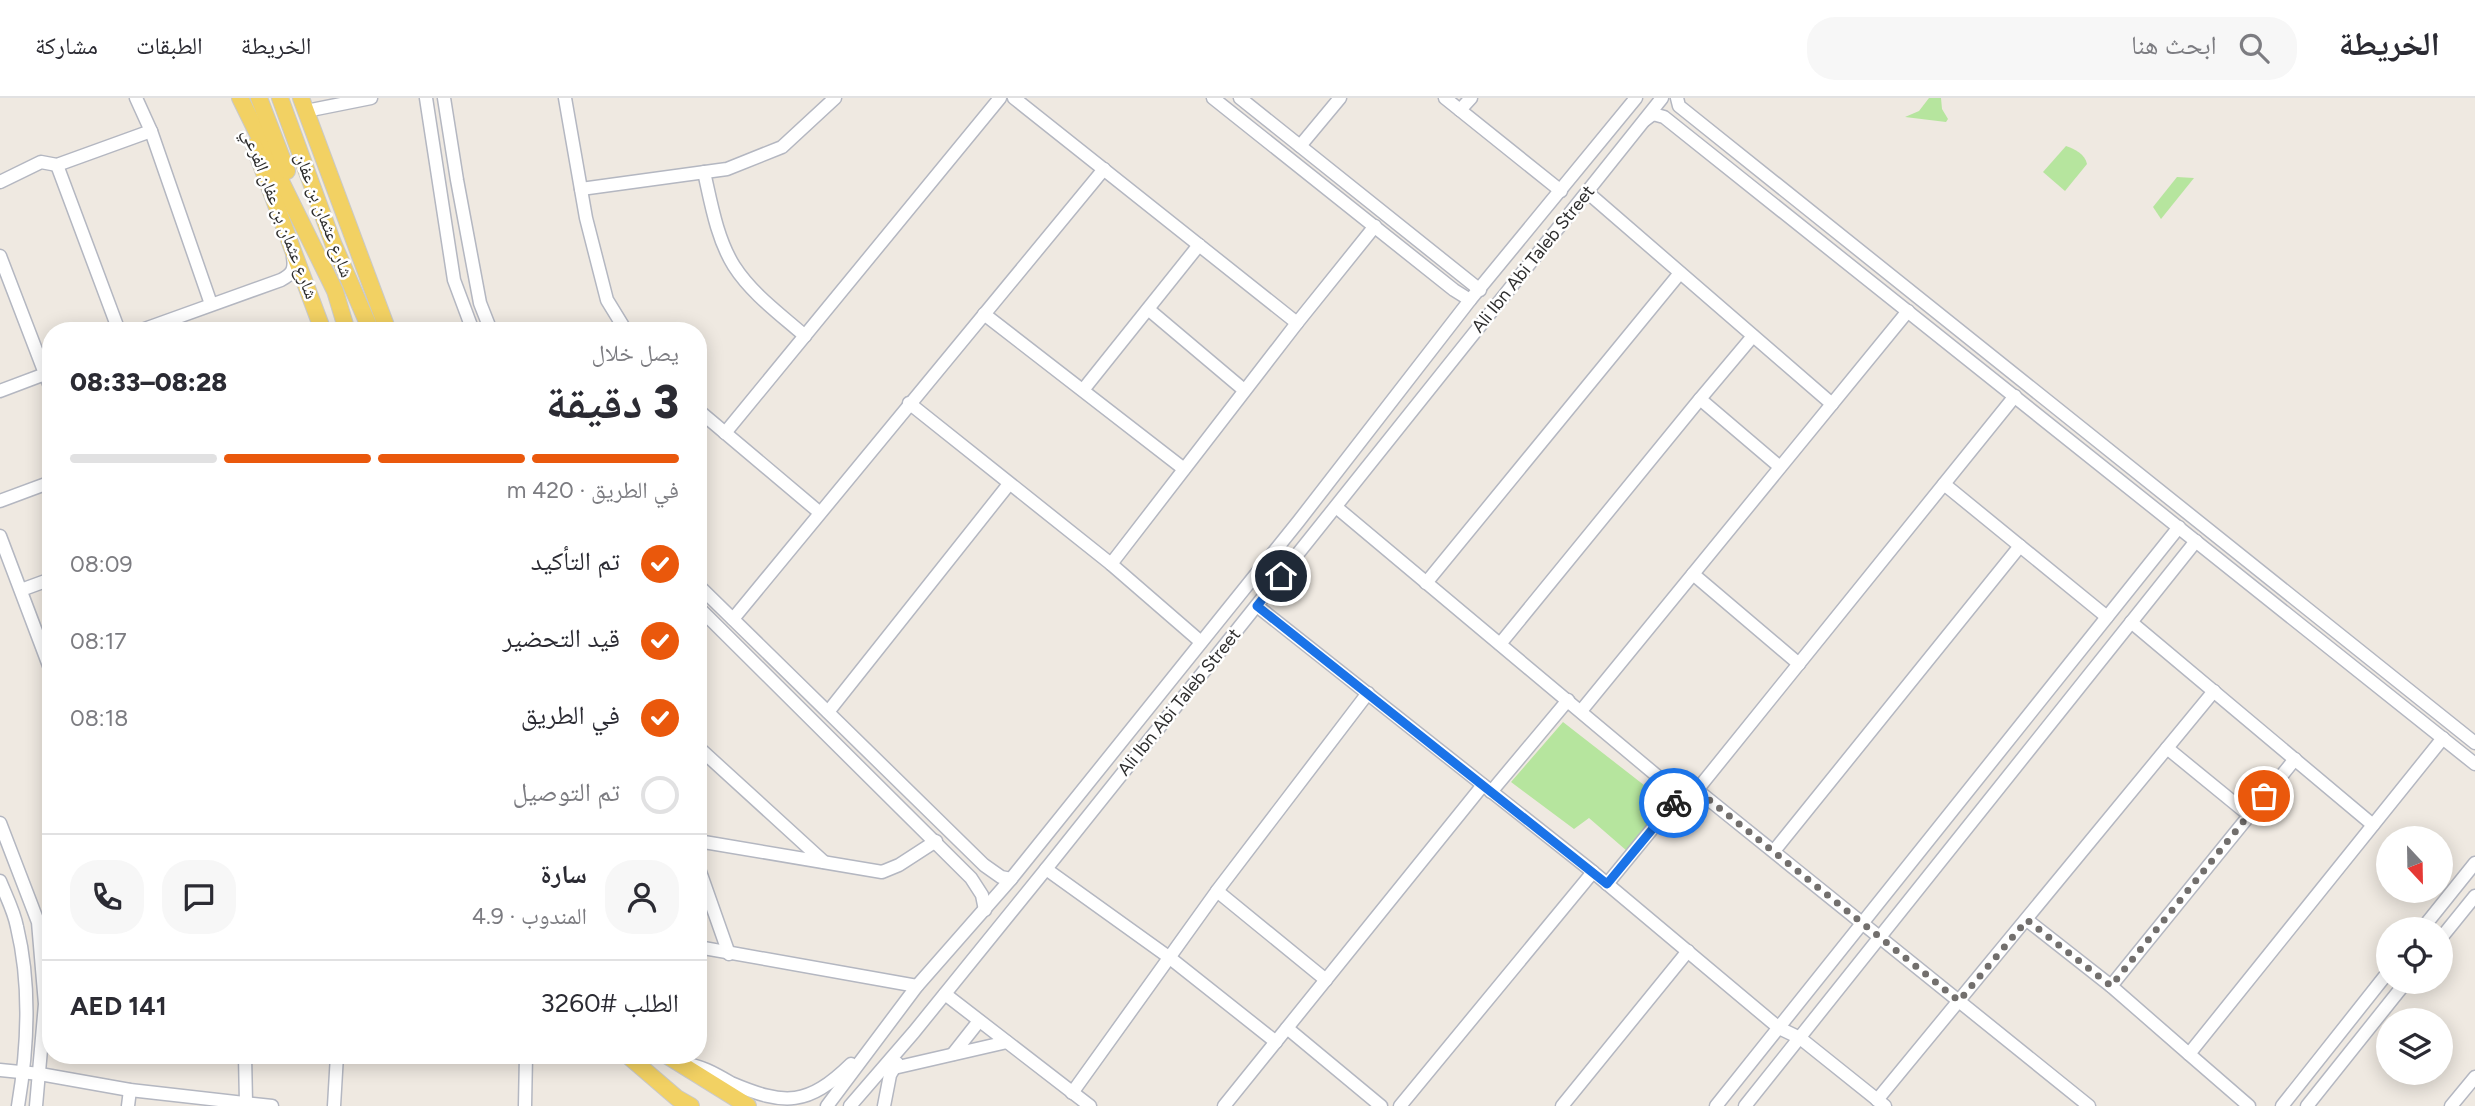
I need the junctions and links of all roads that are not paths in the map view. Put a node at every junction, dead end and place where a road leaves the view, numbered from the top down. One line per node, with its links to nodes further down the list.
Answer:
1 (136, 98): 24 (street)
2 (238, 98): 35 (main road, شارع عثمان بن عفان الفرعي); 39 (main road)
3 (259, 98): 39 (main road, شارع عثمان بن عفان)
4 (280, 98): 36 (main road, شارع عثمان بن عفان)
5 (286, 98): 34 (main road)
6 (371, 98): 21 (street)
7 (426, 98): 54 (street)
8 (444, 98): 55 (street)
9 (565, 98): 30 (street)
10 (835, 98): 28 (street)
11 (1000, 98): 58 (street)
12 (1014, 98): 27 (street)
13 (1213, 98): 33 (street)
14 (1240, 98): 25 (street)
15 (1340, 98): 25 (street)
16 (1445, 98): 22 (street)
17 (1471, 98): 22 (street)
18 (1636, 98): 31 (street, Ali Ibn Abi Taleb Street)
19 (1662, 98): 23 (street, Ali Ibn Abi Taleb Street)
20 (1677, 98): 104 (street)
21 (303, 104): 34 (main road)
22 (1460, 110): 31 (street)
23 (1642, 123): 32 (street, Ali Ibn Abi Taleb Street); 45 (street)
24 (151, 131): 26 (street); 43 (street)
25 (1300, 146): 41 (street)
26 (57, 165): 29 (street); 47 (street)
27 (1104, 169): 37 (street); 46 (street)
28 (704, 172): 30 (street); 58 (street)
29 (0, 181)
30 (581, 189): 56 (street)
31 (1561, 191): 41 (street, Ali Ibn Abi Taleb Street)
32 (1587, 192): 40 (street); 77 (street, Ali Ibn Abi Taleb Street)
33 (1375, 226): 42 (street); 57 (street)
34 (352, 235): 53 (main road)
35 (291, 243): 43 (street); 49 (main road, شارع عثمان بن عفان الفرعي)
36 (333, 243): 51 (main road); 52 (main road, شارع عثمان بن عفان)
37 (1199, 245): 44 (street); 57 (street)
38 (0, 256): 60 (street)
39 (324, 268): 50 (main road, شارع عثمان بن عفان)
40 (1680, 273): 59 (street); 86 (street)
41 (1480, 290): 42 (street, Ali Ibn Abi Taleb Street)
42 (1470, 300): 94 (street, Ali Ibn Abi Taleb Street)
43 (211, 304): 48 (street)
44 (1148, 309): 62 (street); 63 (street)
45 (1908, 311): 65 (street); 68 (street)
46 (984, 314): 62 (street); 67 (street)
47 (116, 322)
48 (163, 322)
49 (320, 322)
50 (342, 322)
51 (360, 322)
52 (367, 322)
53 (385, 322)
54 (470, 322)
55 (487, 322)
56 (620, 322)
57 (1297, 323): 63 (street)
58 (805, 336): 70 (street)
59 (1753, 336): 66 (street); 68 (street)
60 (42, 366)
61 (42, 375): 64 (street)
62 (1083, 390): 72 (street)
63 (1244, 390): 72 (street)
64 (0, 391)
65 (2015, 396): 74 (street); 79 (street)
66 (1700, 399): 71 (street); 95 (street)
67 (909, 403): 73 (street); 78 (street)
68 (1832, 404): 71 (street)
69 (707, 418): 70 (street)
70 (725, 433): 78 (street)
71 (1780, 467): 84 (street)
72 (1184, 469): 83 (street)
73 (1009, 484): 83 (street); 102 (street)
74 (1944, 484): 82 (street); 97 (street)
75 (42, 485): 76 (street)
76 (0, 501)
77 (1336, 508): 86 (street); 89 (street, Ali Ibn Abi Taleb Street)
78 (819, 512): 92 (street)
79 (2179, 527): 81 (street); 91 (street)
80 (0, 536): 87 (street)
81 (2196, 541): 93 (street); 103 (street)
82 (2020, 546): 91 (street); 117 (street)
83 (1111, 564): 94 (street)
84 (1693, 574): 97 (street); 101 (street)
85 (42, 582): 87 (street)
86 (1426, 583): 95 (street)
87 (20, 590): 96 (street)
88 (707, 594): 92 (street)
89 (1257, 606): 99 (street); 121 (street, Ali Ibn Abi Taleb Street)
90 (707, 616): 115 (street)
91 (2107, 617): 134 (street)
92 (733, 619): 102 (street)
93 (2132, 622): 98 (street); 136 (street)
94 (1201, 642): 124 (street, Ali Ibn Abi Taleb Street)
95 (1500, 644): 100 (street)
96 (42, 647)
97 (1799, 664): 110 (street)
98 (2214, 691): 105 (street); 107 (street)
99 (1368, 693): 109 (street); 127 (street)
100 (1568, 700): 101 (street); 109 (street)
101 (1581, 711): 111 (street)
102 (828, 712): 120 (street)
103 (2443, 738): 108 (street); 114 (street)
104 (2475, 743)
105 (2167, 748): 112 (street); 133 (street)
106 (707, 755): 118 (street)
107 (2295, 759): 112 (street); 114 (street)
108 (2475, 764)
109 (1487, 788): 122 (street); 141 (street)
110 (1697, 790): 111 (street); 117 (street)
111 (1680, 795): 126 (street)
112 (2249, 815): 143 (street)
113 (0, 823): 131 (street)
114 (2373, 825): 157 (street)
115 (936, 841): 118 (street); 123 (street)
116 (707, 842): 118 (street)
117 (1774, 851): 134 (street)
118 (824, 862)
119 (2475, 863): 132 (street)
120 (984, 865): 123 (street); 124 (street)
121 (1046, 869): 140 (street); 145 (street, Ali Ibn Abi Taleb Street)
122 (1593, 872): 126 (street); 190 (street)
123 (971, 878): 130 (street)
124 (1011, 879): 130 (street, Ali Ibn Abi Taleb Street)
125 (0, 881): 168 (street)
126 (1607, 884): 138 (street)
127 (1217, 891): 140 (street); 141 (street)
128 (707, 892): 139 (street)
129 (2474, 900): 135 (street)
130 (985, 910): 142 (street, Ali Ibn Abi Taleb Street)
131 (42, 916)
132 (2432, 917)
133 (2027, 920): 143 (street); 147 (street)
134 (1863, 923): 136 (street); 150 (street)
135 (2453, 925)
136 (1880, 937): 147 (street); 153 (street)
137 (707, 949): 139 (street)
138 (1688, 951): 150 (street); 191 (street)
139 (729, 954): 142 (street)
140 (1170, 958): 155 (street); 173 (street)
141 (1326, 980): 149 (street)
142 (917, 986): 152 (street, Ali Ibn Abi Taleb Street)
143 (2111, 986): 157 (street)
144 (2376, 987): 196 (street)
145 (945, 994): 148 (street); 151 (street, Ali Ibn Abi Taleb Street)
146 (2396, 994): 197 (street)
147 (1959, 1001): 176 (street); 194 (street)
148 (979, 1021): 154 (street); 156 (street)
149 (1287, 1028): 155 (street); 189 (street)
150 (1779, 1028): 153 (street); 192 (street)
151 (914, 1032): 166 (street); 185 (street, Ali Ibn Abi Taleb Street)
152 (879, 1037): 165 (street); 184 (street)
153 (1800, 1038): 176 (street); 193 (street)
154 (1007, 1042): 156 (street); 173 (street)
155 (1276, 1042): 188 (street)
156 (953, 1054): 166 (street)
157 (2189, 1055): 195 (street)
158 (42, 1056): 169 (street)
159 (245, 1064): 174 (street)
160 (336, 1064): 181 (street)
161 (526, 1064): 171 (street)
162 (530, 1064): 171 (street)
163 (638, 1064): 175 (main road)
164 (679, 1064): 183 (main road)
165 (694, 1064)
166 (894, 1068): 186 (street)
167 (0, 1070): 168 (street)
168 (24, 1072): 169 (street); 177 (street)
169 (40, 1074): 172 (street); 178 (street)
170 (2475, 1077): 198 (street)
171 (526, 1089): 182 (street)
172 (130, 1090): 174 (street); 179 (street)
173 (1073, 1093): 187 (street)
174 (246, 1103): 180 (street)
175 (685, 1103)
176 (1881, 1103)
177 (18, 1106)
178 (36, 1106)
179 (128, 1106)
180 (272, 1106)
181 (334, 1106)
182 (525, 1106)
183 (748, 1106)
184 (827, 1106)
185 (850, 1106)
186 (884, 1106)
187 (1090, 1106)
188 (1224, 1106)
189 (1381, 1106)
190 (1401, 1106)
191 (1562, 1106)
192 (1716, 1106)
193 (1745, 1106)
194 (2089, 1106)
195 (2249, 1106)
196 (2281, 1106)
197 (2307, 1106)
198 (2451, 1106)

